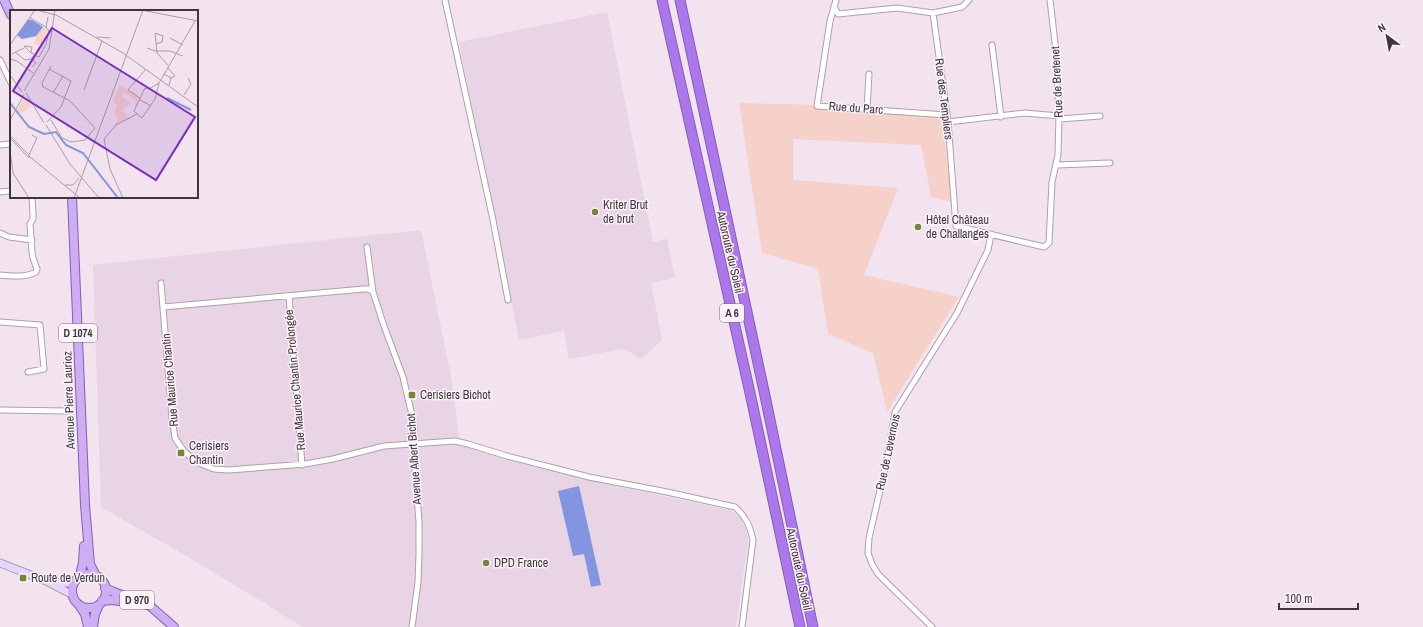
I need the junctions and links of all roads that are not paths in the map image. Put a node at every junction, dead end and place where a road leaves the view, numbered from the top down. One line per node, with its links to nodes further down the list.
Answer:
1 (4, 0): 9 (main road)
2 (445, 0): 37 (street)
3 (662, 0): 60 (highway, Autoroute du Soleil / A 6)
4 (680, 0): 61 (highway, Autoroute du Soleil / A 6)
5 (836, 0): 8 (street)
6 (969, 0): 10 (street)
7 (1050, 0): 19 (street, Rue de Bretenet)
8 (834, 6): 10 (street); 15 (street, Rue du Parc)
9 (10, 13)
10 (933, 13): 16 (street, Rue des Templiers)
11 (992, 45): 18 (street)
12 (0, 60): 14 (street)
13 (868, 74): 15 (street)
14 (10, 81)
15 (867, 109): 16 (street, Rue du Parc)
16 (947, 115): 20 (street, Rue des Templiers)
17 (1100, 116): 19 (street)
18 (1001, 117): 19 (street); 20 (street)
19 (1059, 118): 24 (street, Rue de Bretenet)
20 (948, 122): 30 (street, Rue des Templiers)
21 (10, 144): 22 (street)
22 (0, 145)
23 (1110, 163): 24 (street)
24 (1056, 165): 30 (street, Rue de Bretenet)
25 (10, 191): 26 (street)
26 (0, 192)
27 (32, 198): 31 (street)
28 (72, 198): 45 (main road, Avenue Pierre Laurioz / D 1074)
29 (0, 233): 31 (street)
30 (991, 234): 62 (street, Rue de Levernois)
31 (32, 240): 33 (street)
32 (367, 247): 35 (street, Avenue Albert Bichot)
33 (0, 275)
34 (161, 283): 38 (street, Rue Maurice Chantin)
35 (373, 292): 36 (street); 43 (street, Avenue Albert Bichot)
36 (289, 296): 38 (street); 44 (street, Rue Maurice Chantin Prolongée)
37 (508, 300)
38 (163, 307): 44 (street, Rue Maurice Chantin)
39 (0, 322): 40 (street)
40 (28, 372)
41 (0, 410): 42 (street)
42 (67, 411)
43 (414, 443): 44 (street, Rue Maurice Chantin); 58 (street, Avenue Albert Bichot); 59 (street, Rue Maurice Chantin)
44 (302, 465)
45 (85, 505): 47 (main road, Avenue Pierre Laurioz / D 1074); 48 (main road, Avenue Pierre Laurioz / D 1074)
46 (0, 563): 49 (main road)
47 (96, 576): 48 (main road); 50 (main road)
48 (78, 579): 49 (main road); 51 (main road)
49 (46, 581): 51 (main road)
50 (105, 588): 52 (main road); 54 (main road, D 970)
51 (73, 595): 53 (main road)
52 (101, 603): 53 (main road); 54 (main road, D 970); 56 (main road)
53 (78, 604): 55 (main road)
54 (165, 620): 57 (main road, D 970)
55 (88, 627)
56 (93, 627)
57 (174, 627)
58 (412, 627)
59 (742, 627)
60 (800, 627)
61 (813, 627)
62 (932, 627)

